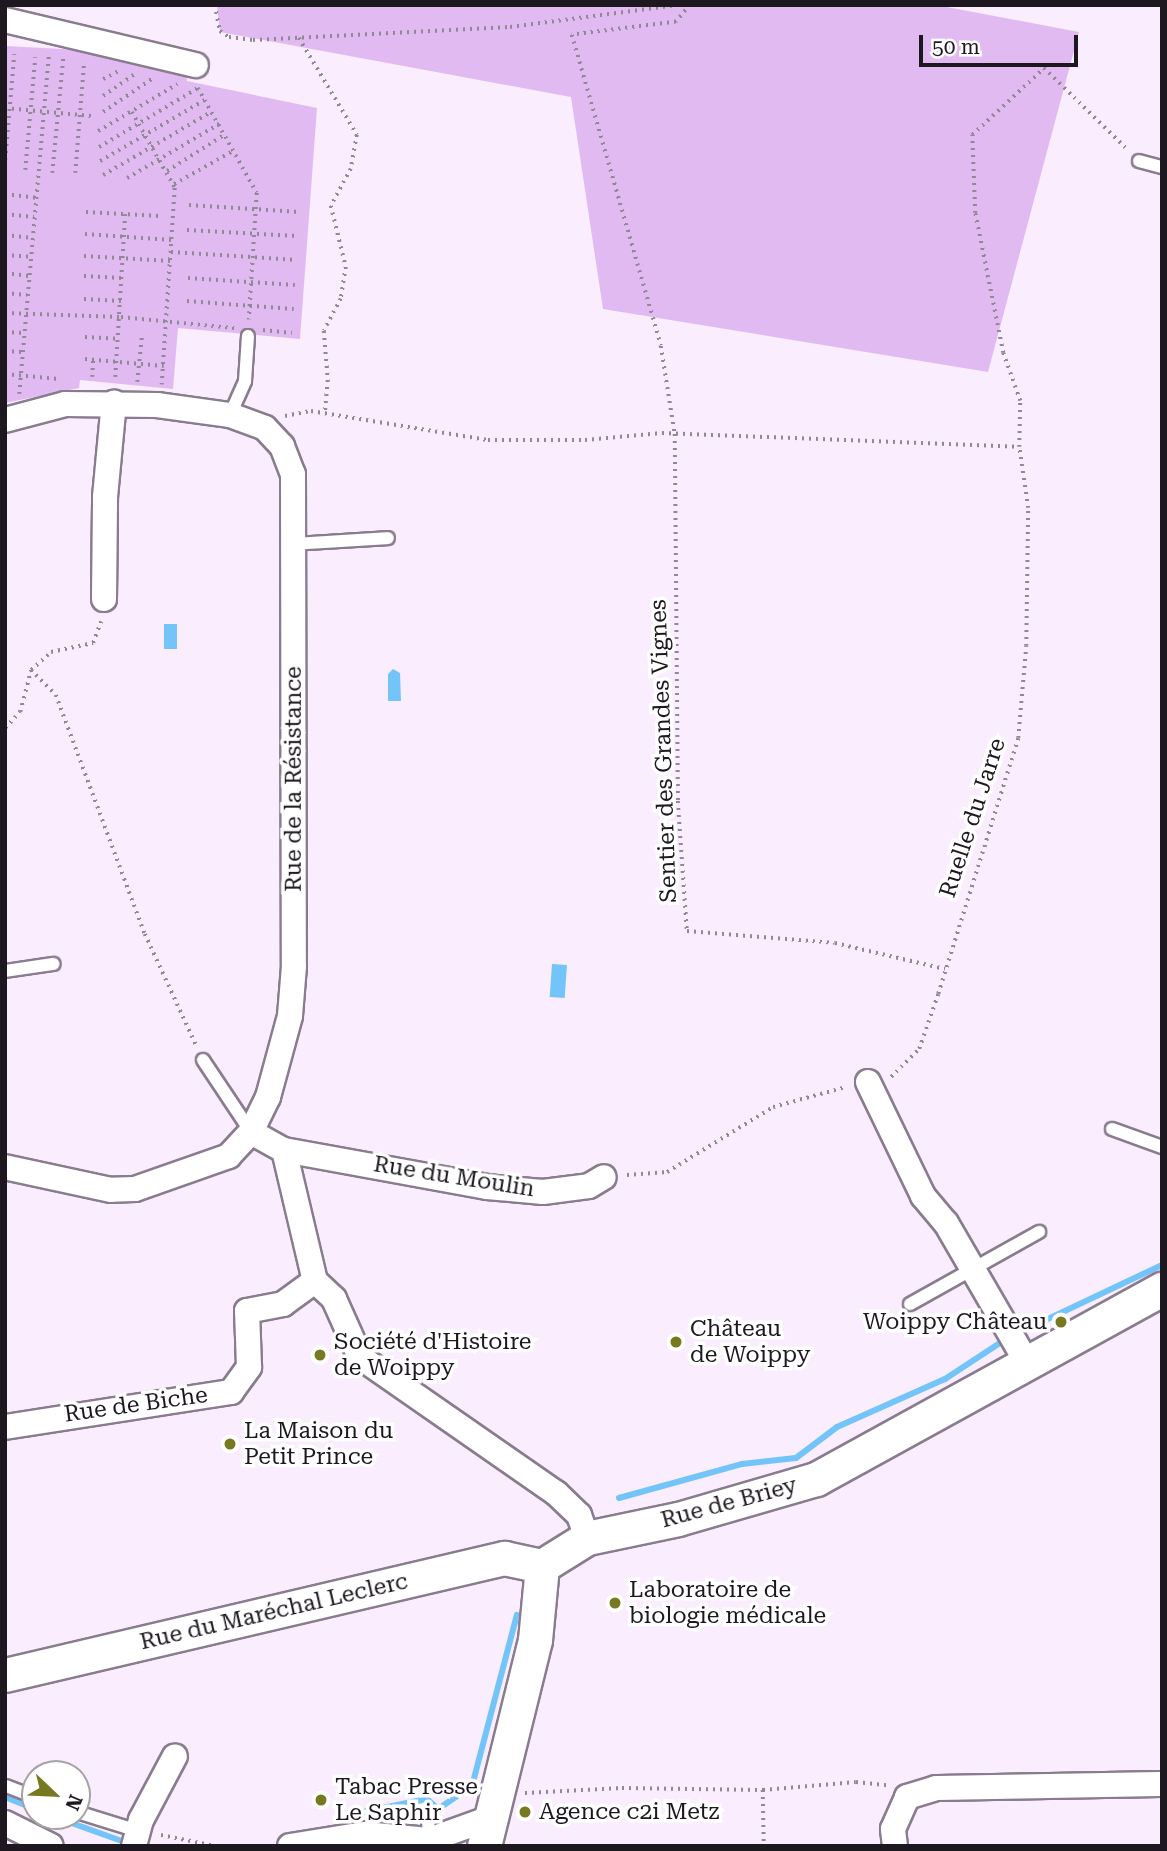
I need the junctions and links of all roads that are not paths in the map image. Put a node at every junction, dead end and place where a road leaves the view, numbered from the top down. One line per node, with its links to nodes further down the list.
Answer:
1 (15, 16): 2 (street)
2 (189, 75)
3 (1139, 161): 4 (lane)
4 (1162, 167)
5 (248, 333): 7 (lane)
6 (114, 402): 7 (street); 8 (street); 11 (street)
7 (230, 415): 10 (street, Rue de la Résistance)
8 (13, 416)
9 (388, 538): 10 (lane)
10 (293, 544): 17 (street, Rue de la Résistance)
11 (104, 599)
12 (53, 964): 13 (lane)
13 (5, 971)
14 (203, 1060): 17 (lane)
15 (868, 1082): 23 (street)
16 (1112, 1129): 18 (lane)
17 (251, 1132): 19 (street, Rue du Moulin); 20 (street, Rue de la Résistance)
18 (1162, 1147)
19 (284, 1150): 21 (street, Rue du Moulin); 24 (street)
20 (5, 1167)
21 (604, 1177)
22 (1039, 1232): 23 (lane)
23 (971, 1271): 26 (lane); 27 (street)
24 (315, 1281): 28 (street, Rue de Biche); 29 (street)
25 (1162, 1289): 27 (street, Rue de Briey)
26 (910, 1304)
27 (1016, 1343): 29 (street, Rue de Briey)
28 (5, 1427)
29 (587, 1538): 30 (street, Rue de Briey)
30 (542, 1566): 31 (street, Rue du Maréchal Leclerc); 34 (street)
31 (5, 1675)
32 (175, 1756): 38 (street)
33 (1162, 1784): 42 (street)
34 (490, 1817): 37 (street)
35 (91, 1818): 38 (lane)
36 (5, 1823): 39 (street)
37 (432, 1834): 41 (street)
38 (136, 1838)
39 (28, 1840): 40 (street)
40 (51, 1846)
41 (290, 1846)
42 (895, 1846)

